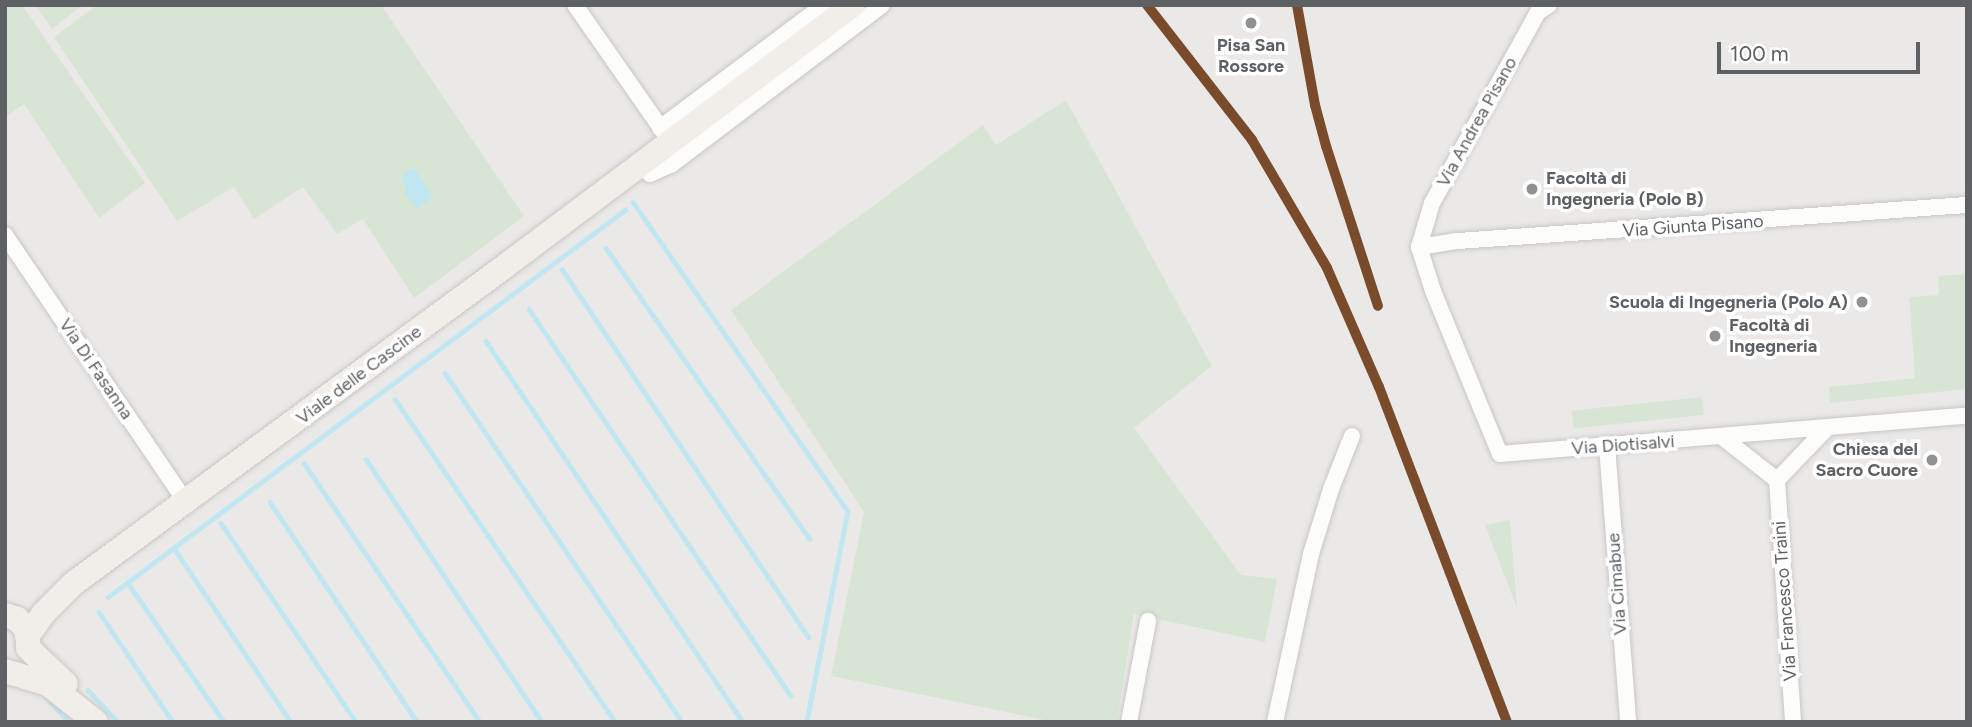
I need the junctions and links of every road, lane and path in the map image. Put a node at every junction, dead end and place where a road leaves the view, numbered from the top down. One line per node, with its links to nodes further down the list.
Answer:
1 (575, 5): 6 (street)
2 (824, 5): 6 (street, Viale delle Cascine)
3 (853, 5): 6 (main road, Viale delle Cascine)
4 (882, 5): 7 (street)
5 (1543, 8): 10 (street, Via Andrea Pisano)
6 (665, 135): 7 (main road, Viale delle Cascine)
7 (641, 164): 17 (main road, Viale delle Cascine)
8 (1967, 205): 10 (street, Via Giunta Pisano)
9 (5, 235): 17 (street, Via Di Fasanna)
10 (1419, 247): 15 (street, Via Diotisalvi)
11 (1967, 416): 12 (street, Via Diotisalvi)
12 (1826, 429): 14 (street, Via Diotisalvi); 16 (street)
13 (1352, 436): 25 (street)
14 (1722, 437): 15 (street, Via Diotisalvi); 16 (street)
15 (1607, 446): 26 (street, Via Cimabue)
16 (1777, 480): 27 (street, Via Francesco Traini)
17 (186, 502): 18 (main road, Viale delle Cascine)
18 (74, 583): 19 (main road, Viale delle Cascine); 21 (main road, Viale delle Cascine)
19 (8, 615): 21 (main road)
20 (1148, 621): 24 (street)
21 (28, 642): 22 (main road, Viale delle Cascine); 23 (main road)
22 (5, 670): 23 (main road)
23 (95, 721)
24 (1129, 722)
25 (1275, 722)
26 (1628, 722)
27 (1793, 722)

